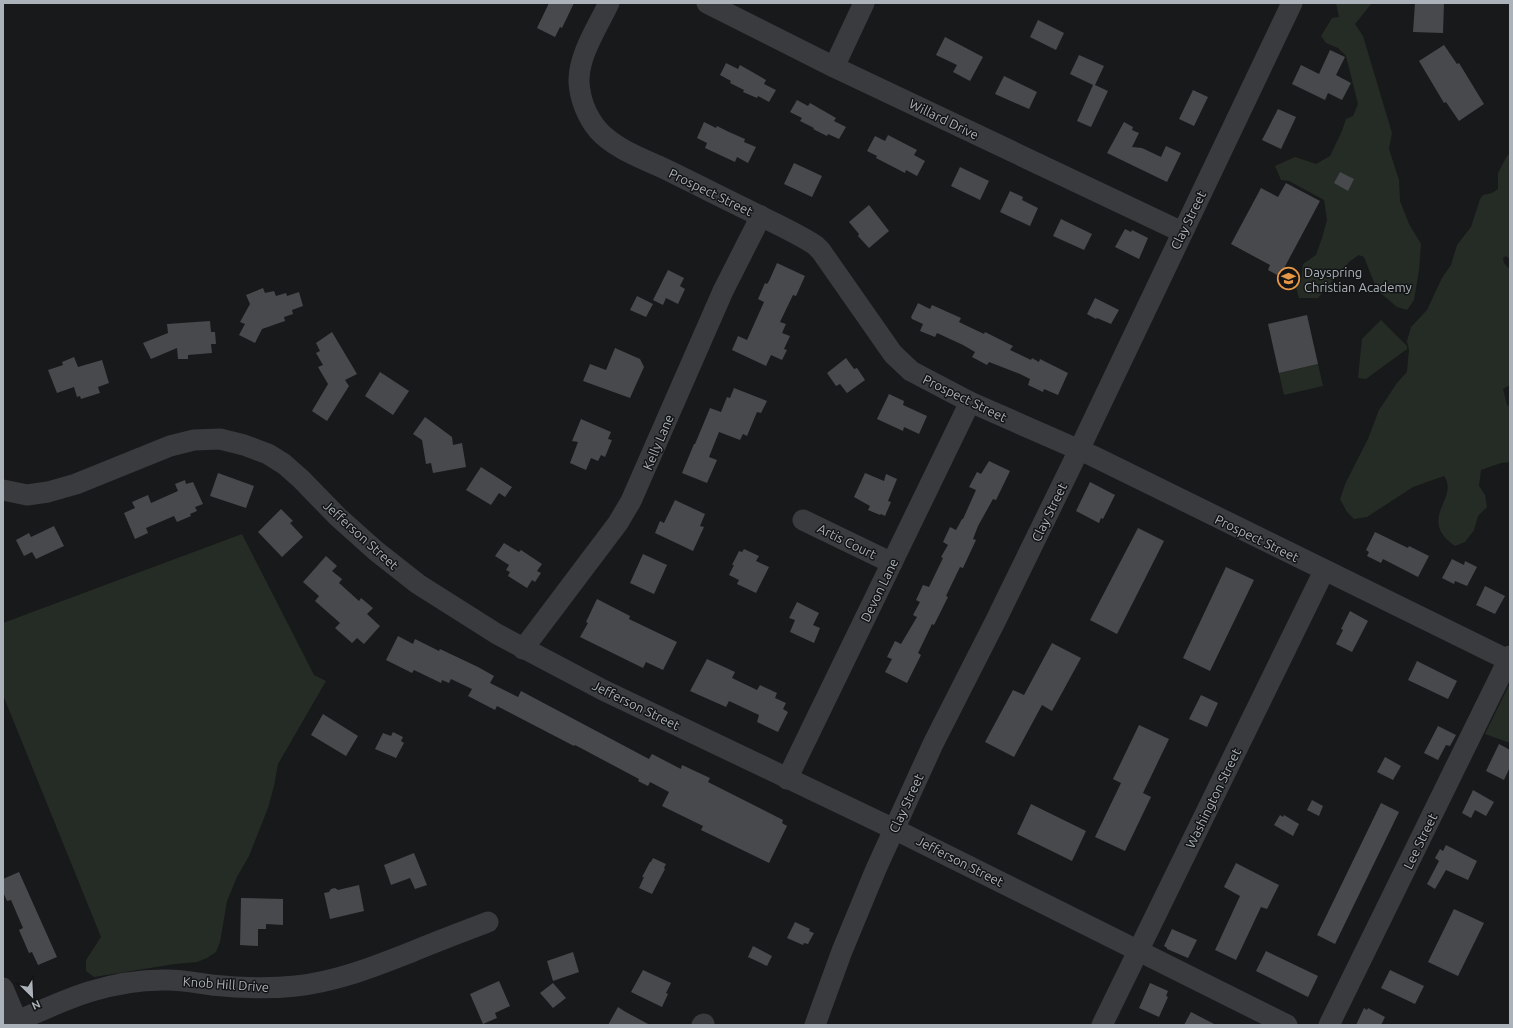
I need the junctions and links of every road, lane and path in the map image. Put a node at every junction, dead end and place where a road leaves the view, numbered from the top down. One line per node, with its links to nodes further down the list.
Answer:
1 (609, 3): 6 (street, Prospect Street)
2 (707, 3): 5 (street, Willard Drive)
3 (864, 3): 5 (street)
4 (1292, 3): 7 (street, Clay Street)
5 (834, 67): 7 (street, Willard Drive)
6 (761, 216): 8 (street, Prospect Street); 14 (street, Kelly Lane)
7 (1182, 232): 9 (street, Clay Street)
8 (970, 402): 9 (street, Prospect Street); 12 (street, Devon Lane)
9 (1079, 450): 13 (street, Prospect Street); 17 (street, Clay Street)
10 (3, 490): 14 (street, Jefferson Street)
11 (803, 520): 12 (street, Artis Court)
12 (892, 563): 16 (street, Devon Lane)
13 (1324, 571): 15 (street, Prospect Street); 19 (street, Washington Street)
14 (523, 649): 16 (street, Jefferson Street)
15 (1509, 658): 25 (street, Lee Street)
16 (787, 779): 17 (street, Jefferson Street)
17 (894, 829): 19 (street, Jefferson Street); 22 (street, Clay Street)
18 (488, 922): 21 (street, Knob Hill Drive)
19 (1138, 951): 23 (street, Washington Street); 24 (street, Jefferson Street)
20 (3, 988): 21 (street)
21 (13, 1023)
22 (815, 1025)
23 (1102, 1025)
24 (1287, 1025)
25 (1329, 1025)

